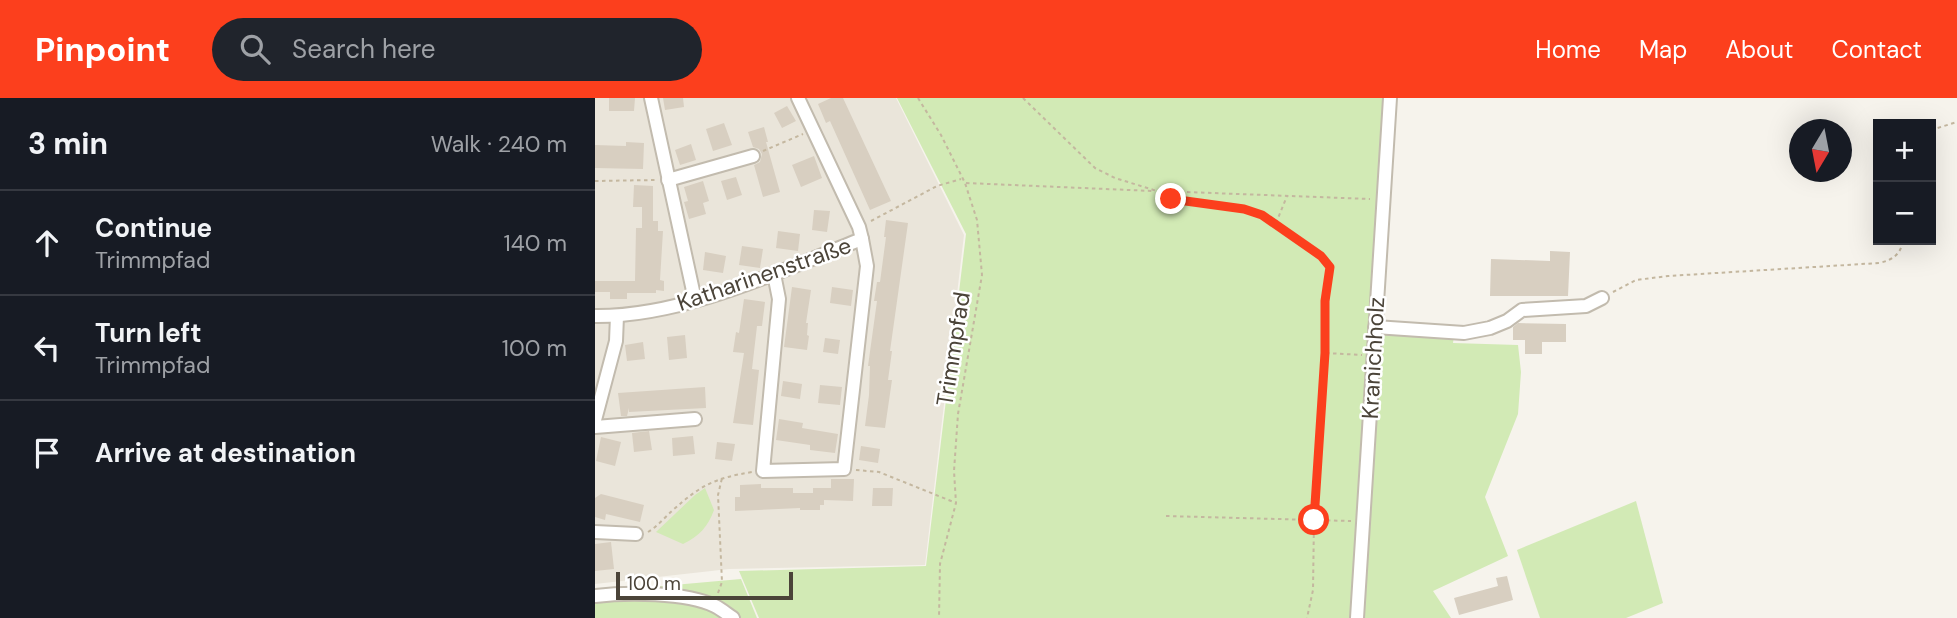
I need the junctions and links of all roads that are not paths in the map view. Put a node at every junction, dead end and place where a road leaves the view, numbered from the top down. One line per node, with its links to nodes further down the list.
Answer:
1 (651, 98): 5 (street)
2 (798, 98): 6 (street, Katharinenstraße)
3 (1389, 98): 12 (street, Kranichholz)
4 (753, 156): 5 (street)
5 (668, 180): 9 (street)
6 (860, 233): 7 (street, Katharinenstraße); 7 (street)
7 (774, 274): 9 (street, Katharinenstraße)
8 (1602, 298): 12 (street)
9 (695, 300): 11 (street, Katharinenstraße)
10 (595, 316): 11 (street, Katharinenstraße)
11 (617, 316): 14 (street)
12 (1375, 327): 20 (street, Kranichholz)
13 (695, 419): 15 (street)
14 (595, 420)
15 (595, 428)
16 (595, 531): 17 (street)
17 (636, 534)
18 (595, 596): 19 (street)
19 (733, 618)
20 (1357, 618)

